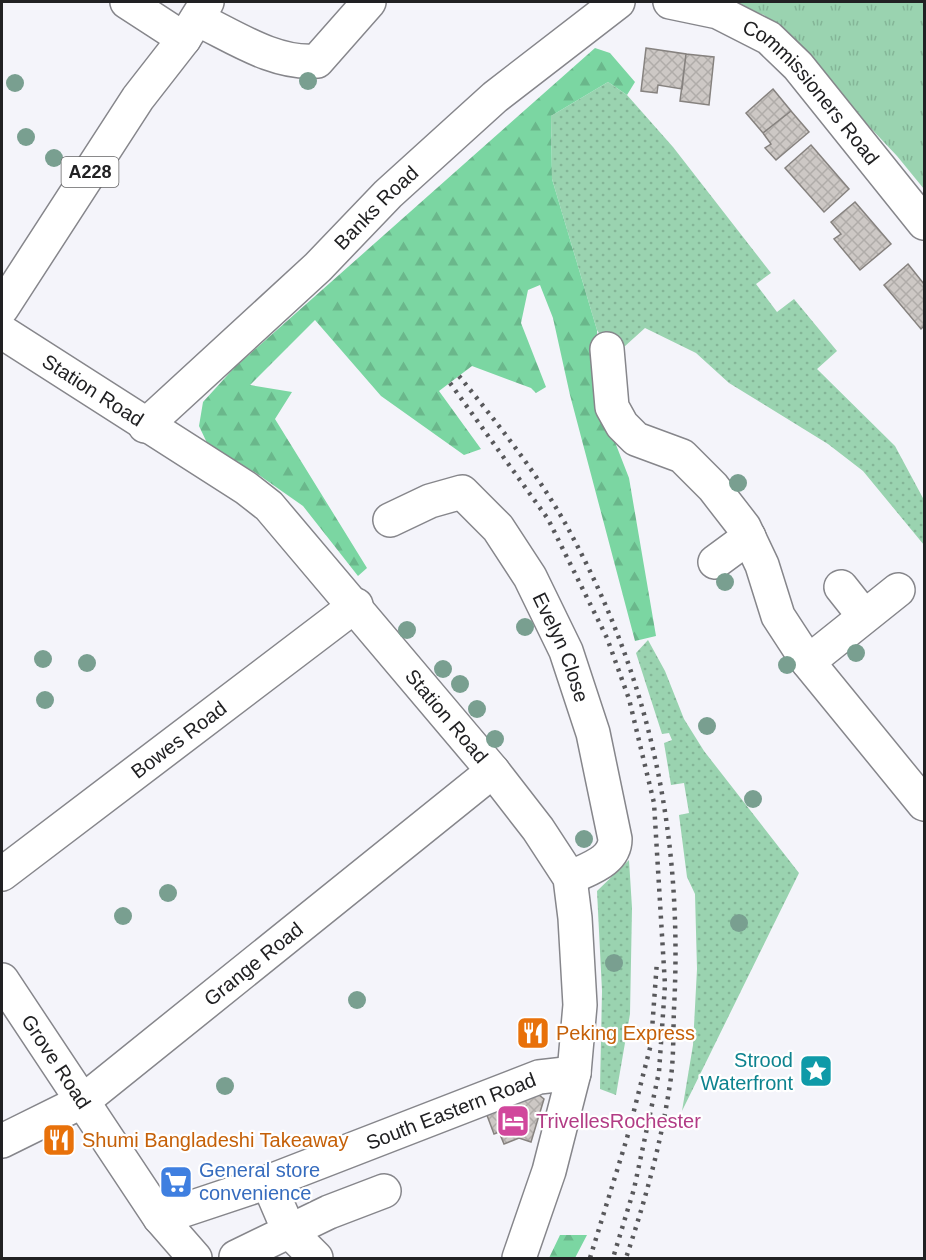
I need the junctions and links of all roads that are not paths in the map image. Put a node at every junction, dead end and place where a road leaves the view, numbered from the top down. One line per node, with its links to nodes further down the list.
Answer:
1 (127, 2): 5 (street)
2 (369, 2): 5 (street)
3 (618, 2): 10 (street, Banks Road)
4 (670, 2): 6 (street, Commissioners Road)
5 (196, 20): 7 (street, A228)
6 (924, 223)
7 (2, 308)
8 (2, 332): 10 (street, Station Road)
9 (608, 349): 12 (street)
10 (145, 426): 16 (street, Station Road)
11 (390, 520): 22 (street, Evelyn Close)
12 (749, 537): 13 (street); 18 (street)
13 (715, 562)
14 (841, 587): 17 (street)
15 (898, 590): 17 (street)
16 (356, 605): 19 (street, Station Road); 21 (street, Bowes Road)
17 (864, 616): 18 (street)
18 (808, 662): 20 (street)
19 (493, 771): 22 (street, Station Road); 25 (street, Grange Road)
20 (924, 804)
21 (2, 874)
22 (570, 878): 24 (street, Station Road)
23 (2, 980): 25 (street, Grove Road)
24 (574, 1073): 28 (street, South Eastern Road); 33 (street, Station Road)
25 (83, 1101): 26 (street, Grange Road); 29 (street, Grove Road)
26 (2, 1141)
27 (384, 1191): 28 (street)
28 (278, 1207): 29 (street, South Eastern Road); 30 (street); 32 (street)
29 (160, 1218): 31 (street, Grove Road)
30 (236, 1257)
31 (195, 1258)
32 (316, 1258)
33 (519, 1258)

